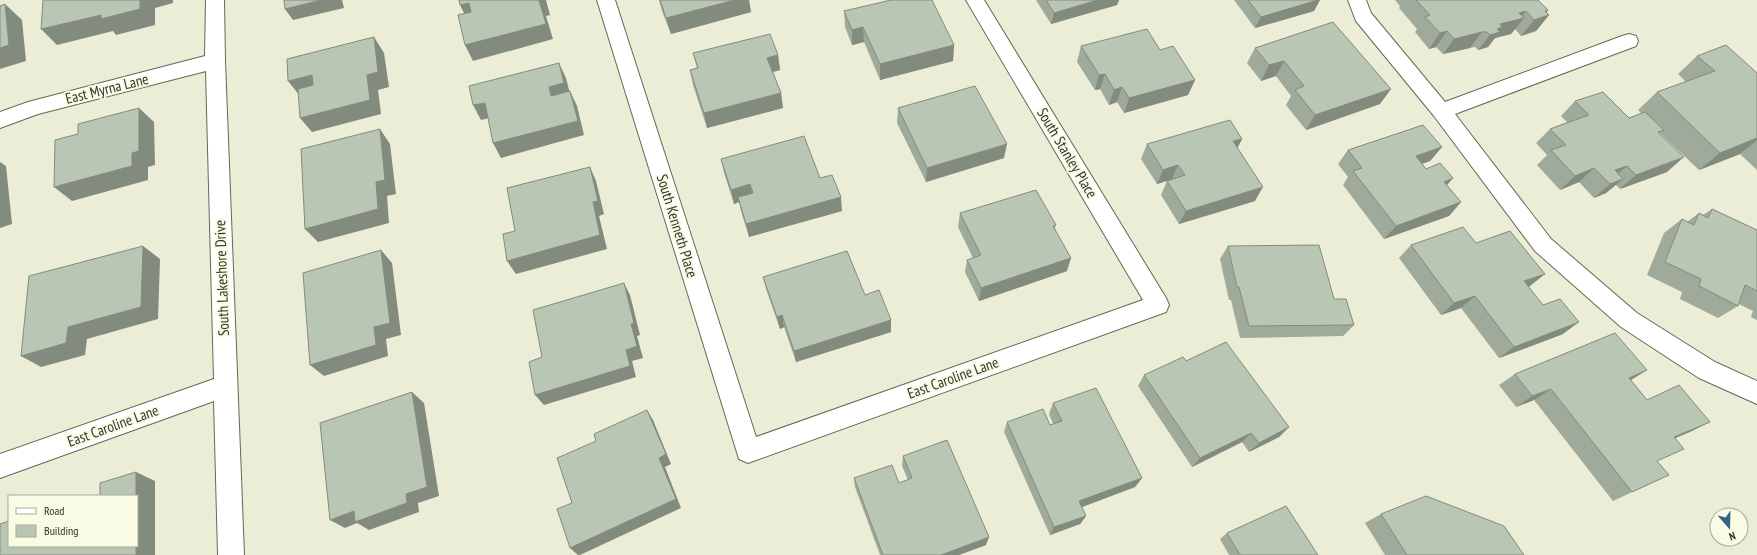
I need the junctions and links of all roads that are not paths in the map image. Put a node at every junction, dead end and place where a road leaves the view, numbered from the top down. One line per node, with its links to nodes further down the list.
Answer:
1 (215, 0): 6 (street, South Lakeshore Drive)
2 (606, 0): 12 (street, South Kenneth Place)
3 (975, 0): 9 (street, South Stanley Place)
4 (1357, 0): 7 (street)
5 (1629, 41): 7 (street)
6 (215, 61): 8 (street, East Myrna Lane); 10 (street, South Lakeshore Drive)
7 (1441, 112): 11 (street)
8 (0, 120)
9 (1158, 305): 12 (street, East Caroline Lane)
10 (225, 386): 13 (street, East Caroline Lane); 14 (street, South Lakeshore Drive)
11 (1757, 393)
12 (748, 451)
13 (0, 466)
14 (231, 555)

